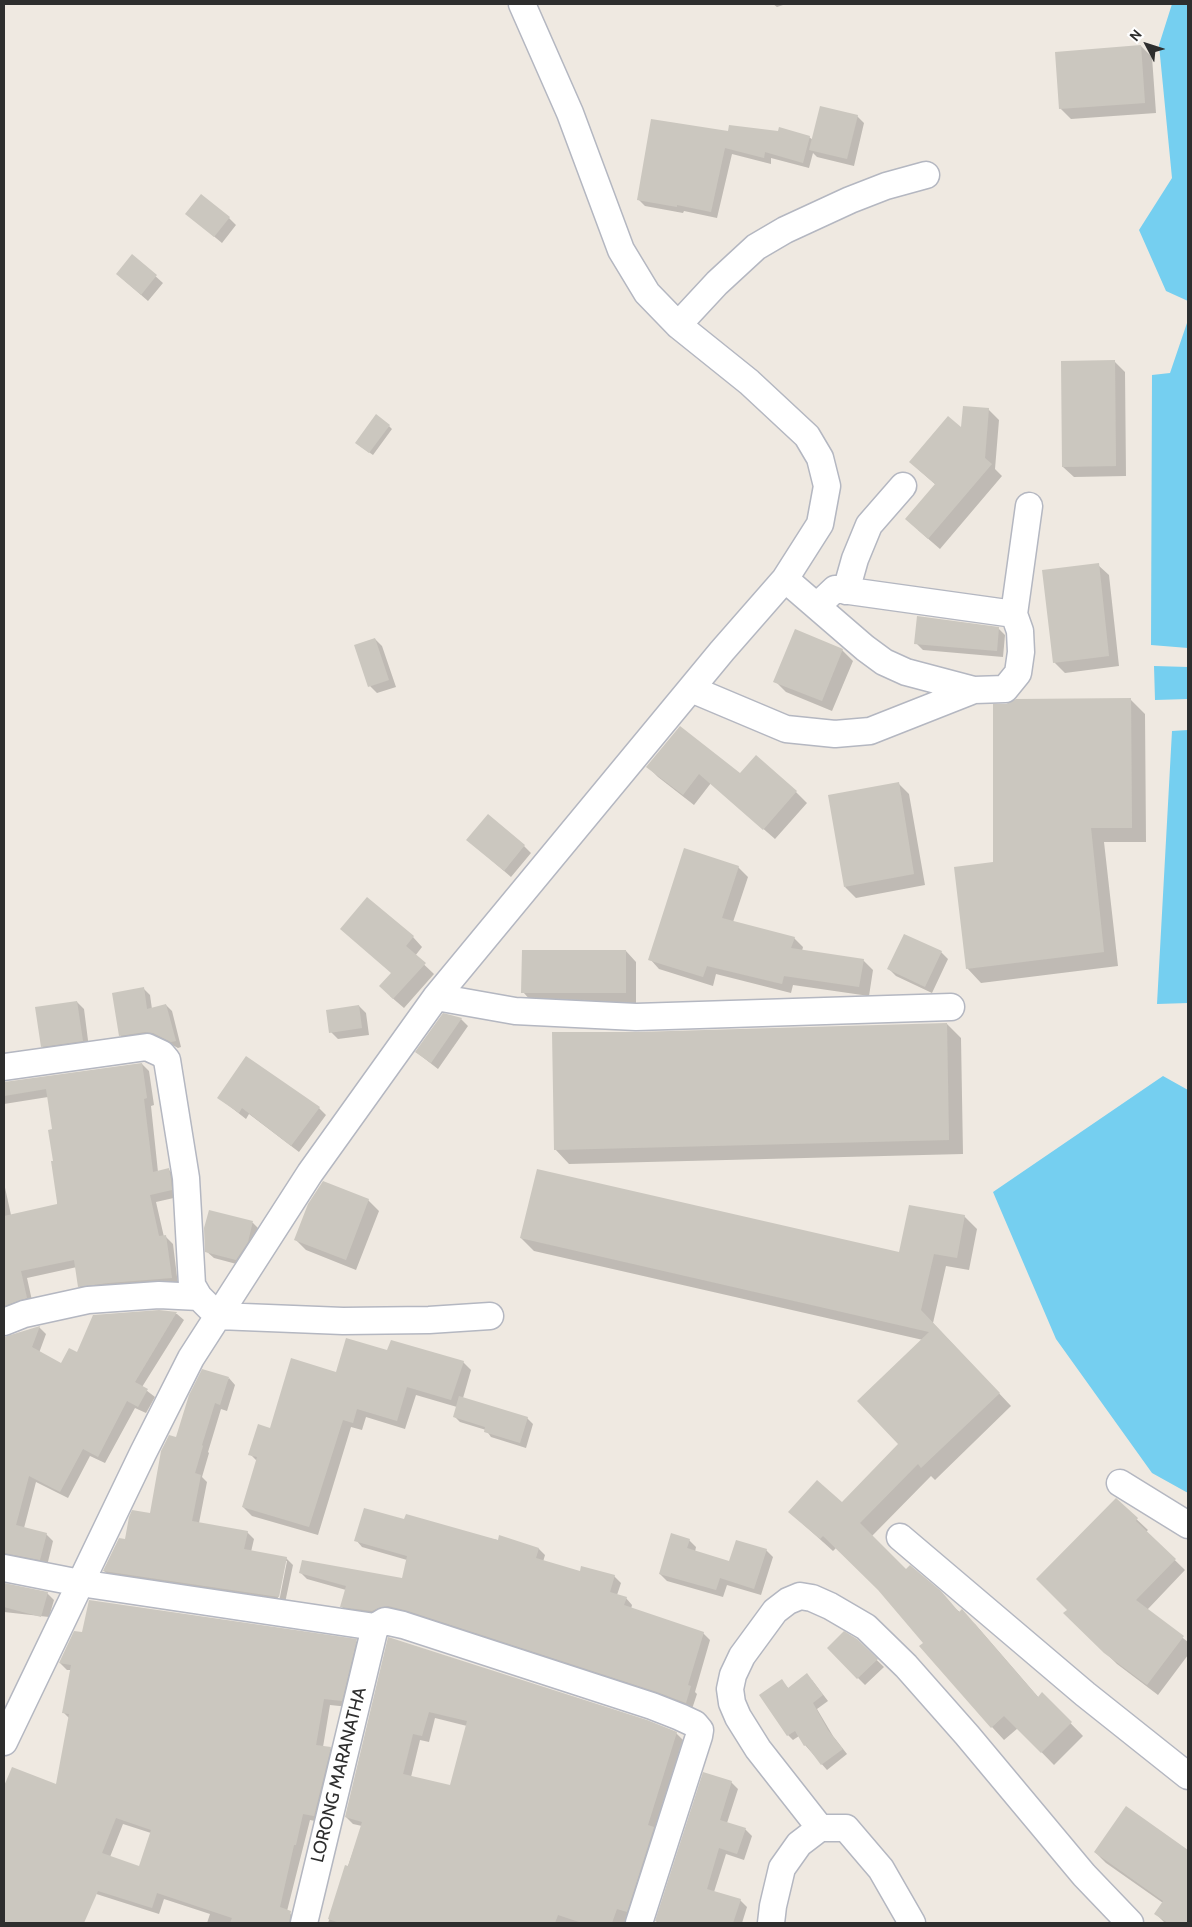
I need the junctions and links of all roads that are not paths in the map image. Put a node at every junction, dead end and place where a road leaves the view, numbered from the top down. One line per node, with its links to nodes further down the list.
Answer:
1 (522, 4): 3 (street)
2 (926, 175): 3 (street)
3 (678, 325): 6 (street)
4 (903, 486): 7 (street)
5 (1028, 506): 9 (street)
6 (785, 579): 8 (street); 10 (street)
7 (846, 591): 8 (street); 9 (street)
8 (817, 606): 11 (street)
9 (1014, 614): 11 (street)
10 (691, 689): 11 (street); 12 (street)
11 (974, 690)
12 (436, 997): 13 (street); 16 (street)
13 (951, 1007)
14 (4, 1067): 15 (street)
15 (199, 1297): 16 (street); 18 (street)
16 (218, 1316): 17 (street); 23 (street)
17 (490, 1316)
18 (4, 1322)
19 (1120, 1483): 20 (street)
20 (1188, 1525)
21 (900, 1537): 26 (street)
22 (4, 1568): 23 (street)
23 (80, 1583): 24 (street); 25 (street)
24 (375, 1627): 28 (street, LORONG MARANATHA); 29 (street)
25 (7, 1728)
26 (1188, 1776)
27 (820, 1828): 30 (street); 31 (street); 32 (street)
28 (304, 1923)
29 (639, 1923)
30 (771, 1923)
31 (912, 1923)
32 (1130, 1923)

